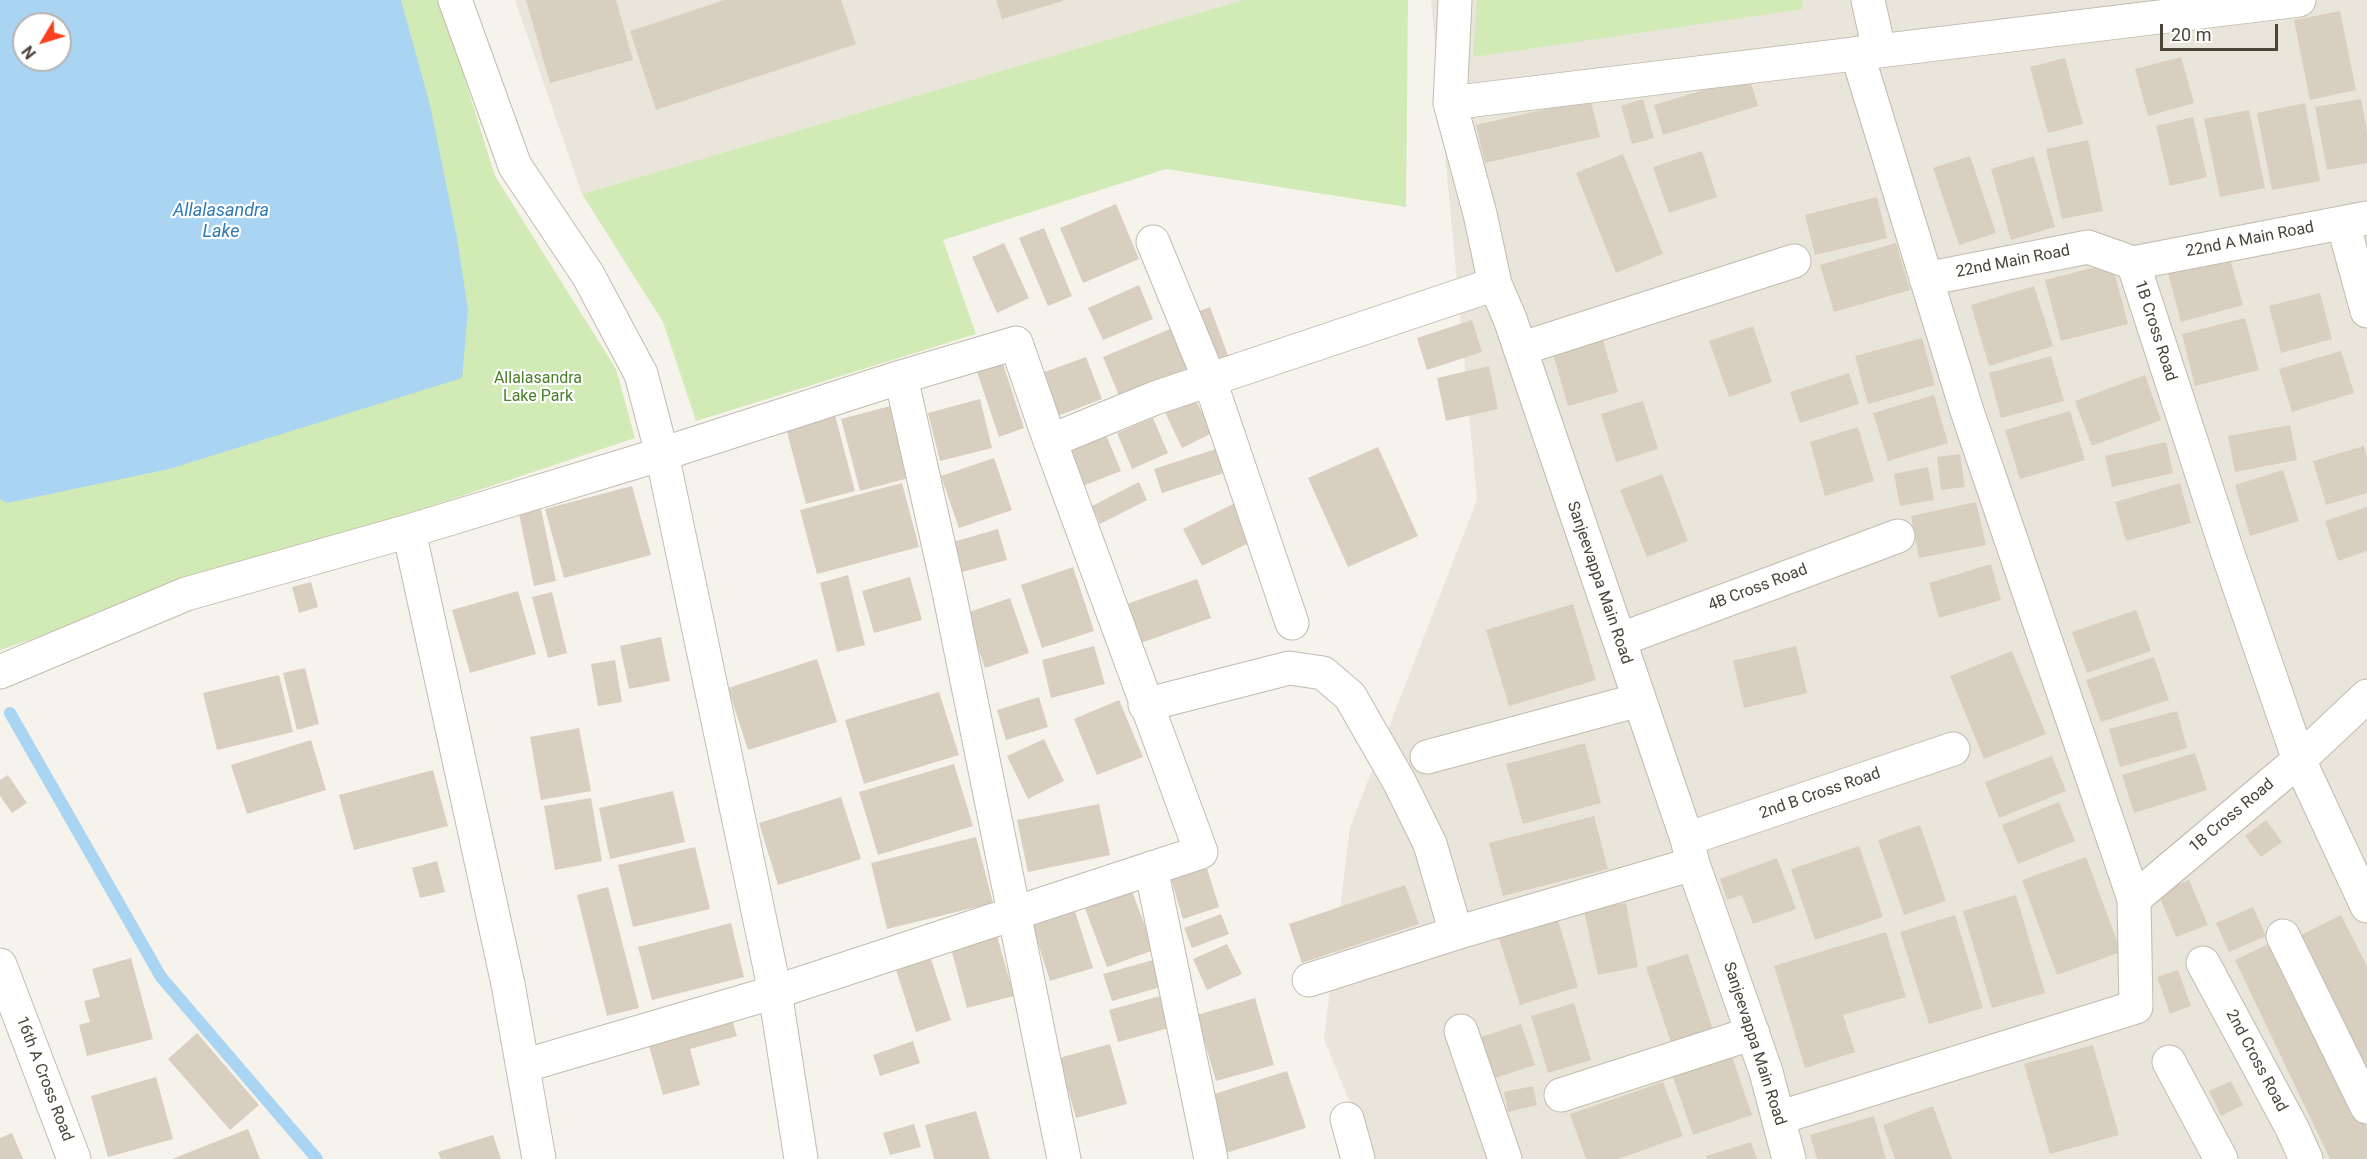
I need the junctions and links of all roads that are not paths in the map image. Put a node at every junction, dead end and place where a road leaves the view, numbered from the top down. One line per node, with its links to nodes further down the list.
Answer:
1 (455, 0): 19 (street)
2 (1455, 0): 7 (street, Sanjeevappa Main Road)
3 (1868, 0): 6 (street)
4 (2299, 0): 5 (street)
5 (2136, 9): 6 (street)
6 (1868, 51): 7 (street); 12 (street)
7 (1450, 104): 13 (street, Sanjeevappa Main Road)
8 (2355, 220): 11 (street, 22nd A Main Road); 14 (street)
9 (1153, 242): 17 (street)
10 (1794, 261): 15 (street)
11 (2133, 263): 12 (street, 22nd Main Road); 30 (street, 1B Cross Road)
12 (1926, 279): 33 (street)
13 (1495, 284): 15 (street, Sanjeevappa Main Road); 17 (street)
14 (2367, 311)
15 (1520, 349): 23 (street, Sanjeevappa Main Road)
16 (901, 377): 18 (street); 19 (street); 35 (street)
17 (1210, 381): 18 (street); 22 (street)
18 (1050, 441): 27 (street)
19 (662, 454): 20 (street); 41 (street)
20 (409, 531): 24 (street); 45 (street)
21 (1898, 536): 23 (street, 4B Cross Road)
22 (1292, 622)
23 (1619, 640): 26 (street, Sanjeevappa Main Road)
24 (0, 672)
25 (2367, 696): 30 (street)
26 (1639, 700): 29 (street); 31 (street, Sanjeevappa Main Road)
27 (1145, 705): 32 (street); 36 (street)
28 (1953, 749): 31 (street, 2nd B Cross Road)
29 (1427, 757)
30 (2299, 760): 33 (street, 1B Cross Road); 34 (street)
31 (1690, 852): 36 (street, 2nd B Cross Road); 43 (street, Sanjeevappa Main Road)
32 (1151, 868): 35 (street); 54 (street)
33 (2134, 899): 48 (street)
34 (2367, 906)
35 (1014, 913): 41 (street); 53 (street)
36 (1456, 933): 40 (street, 2nd B Cross Road)
37 (2283, 936): 47 (street)
38 (2204, 963): 59 (street, 2nd Cross Road)
39 (0, 965): 50 (street, 16th A Cross Road)
40 (1309, 980)
41 (775, 992): 45 (street); 52 (street)
42 (1461, 1031): 56 (street)
43 (1753, 1033): 46 (street); 48 (street, Sanjeevappa Main Road)
44 (2169, 1062): 58 (street)
45 (523, 1066): 51 (street)
46 (1561, 1095)
47 (2367, 1107)
48 (1778, 1118): 57 (street, Sanjeevappa Main Road)
49 (1347, 1119): 55 (street)
50 (74, 1159)
51 (539, 1159)
52 (801, 1159)
53 (1064, 1159)
54 (1211, 1159)
55 (1358, 1159)
56 (1505, 1159)
57 (1789, 1159)
58 (2221, 1159)
59 (2306, 1159)

